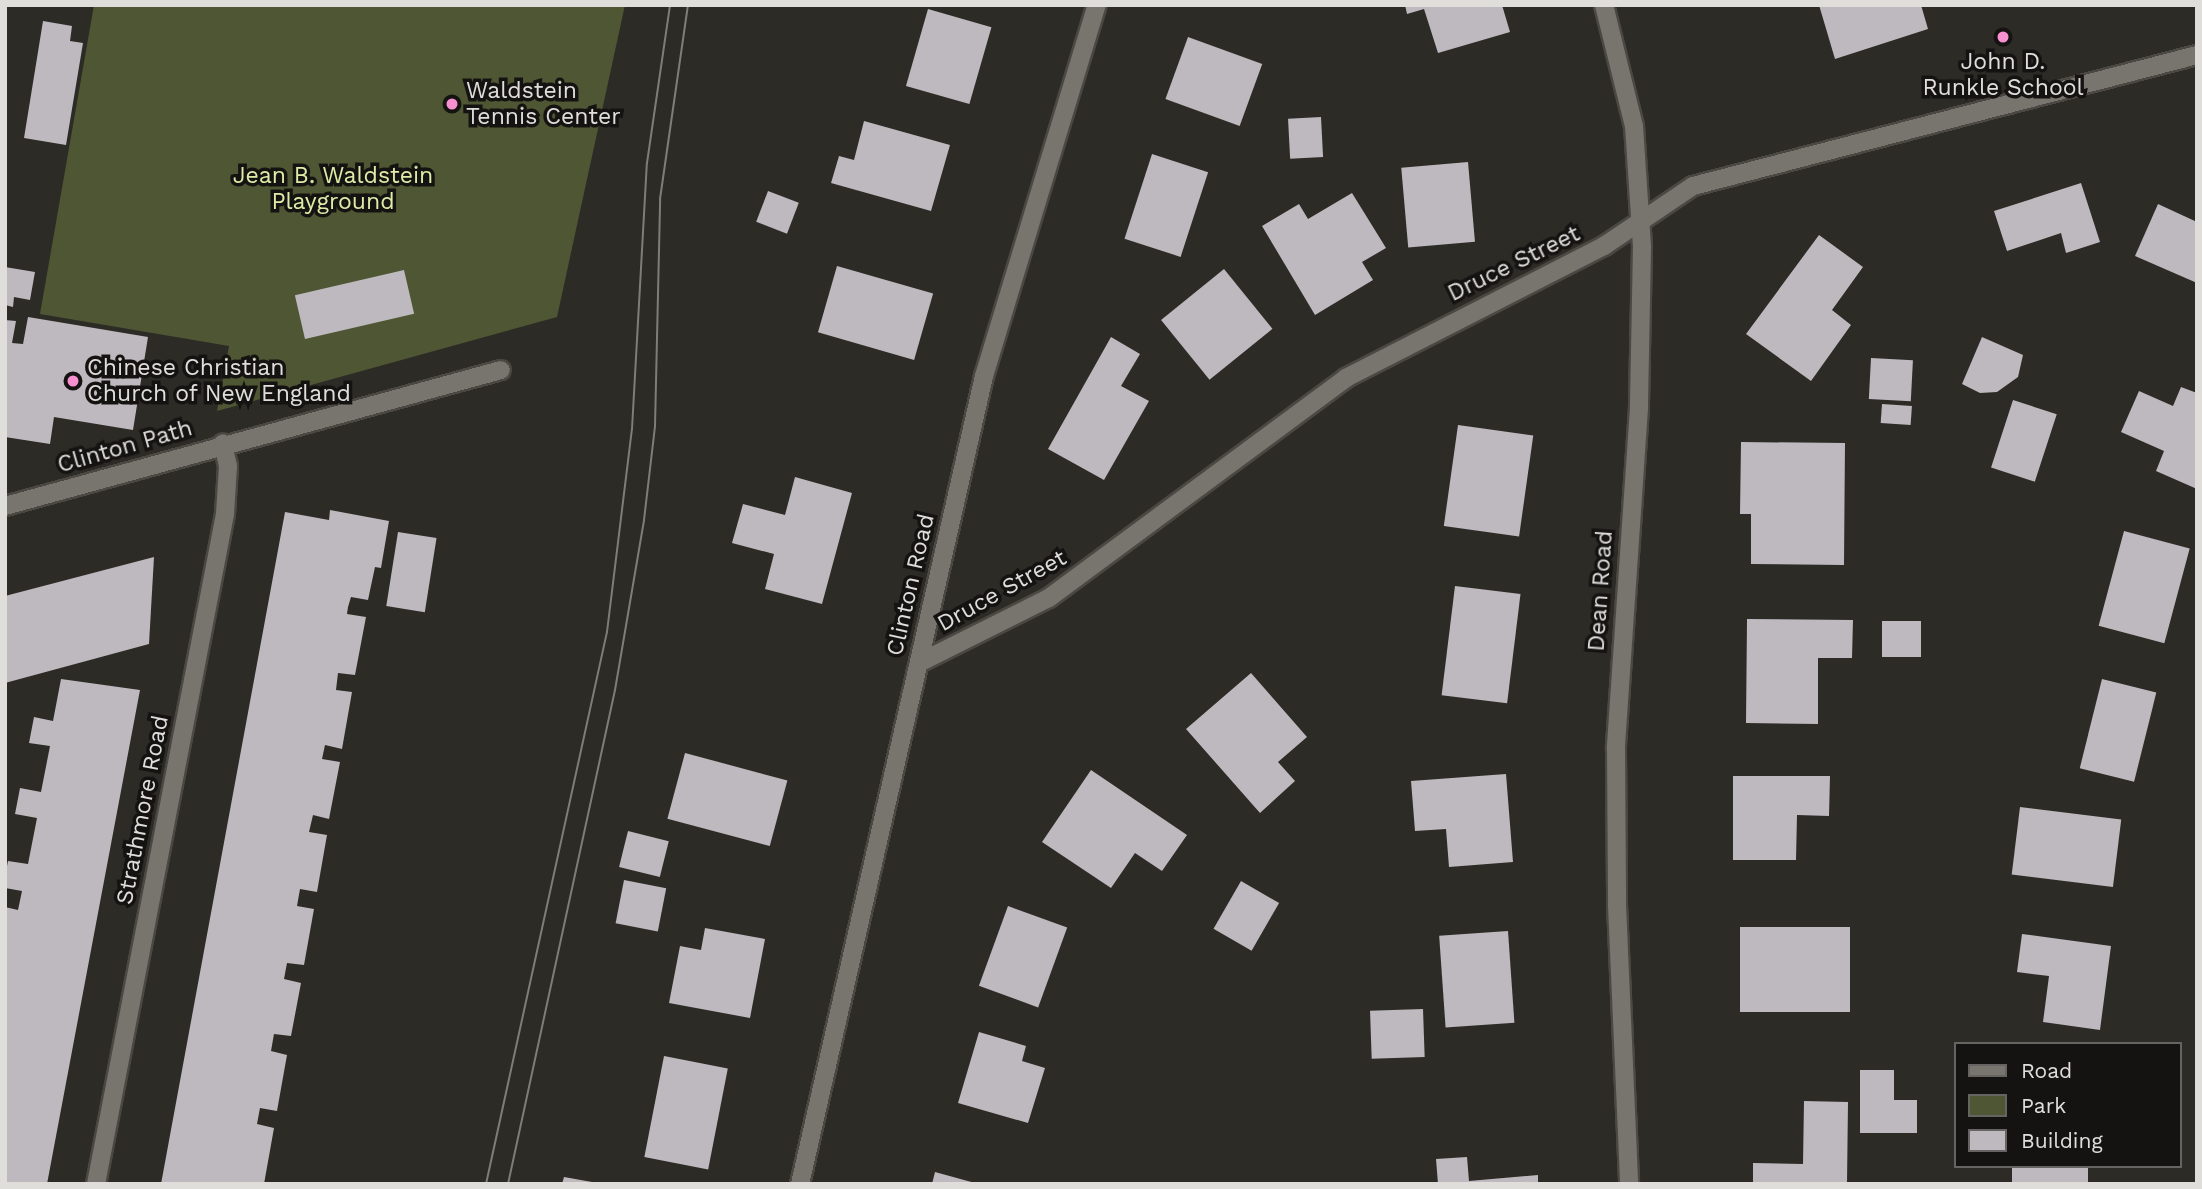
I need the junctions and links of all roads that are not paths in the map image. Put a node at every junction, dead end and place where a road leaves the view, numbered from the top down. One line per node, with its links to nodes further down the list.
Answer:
1 (1097, 5): 8 (street, Clinton Road)
2 (1604, 5): 4 (street, Dean Road)
3 (2197, 55): 4 (street, Druce Street)
4 (1641, 221): 8 (street, Druce Street); 11 (street, Dean Road)
5 (501, 370): 6 (street, Clinton Path)
6 (223, 444): 7 (street, Clinton Path); 9 (street, Strathmore Road)
7 (5, 506)
8 (919, 663): 10 (street, Clinton Road)
9 (96, 1184)
10 (800, 1184)
11 (1629, 1184)

